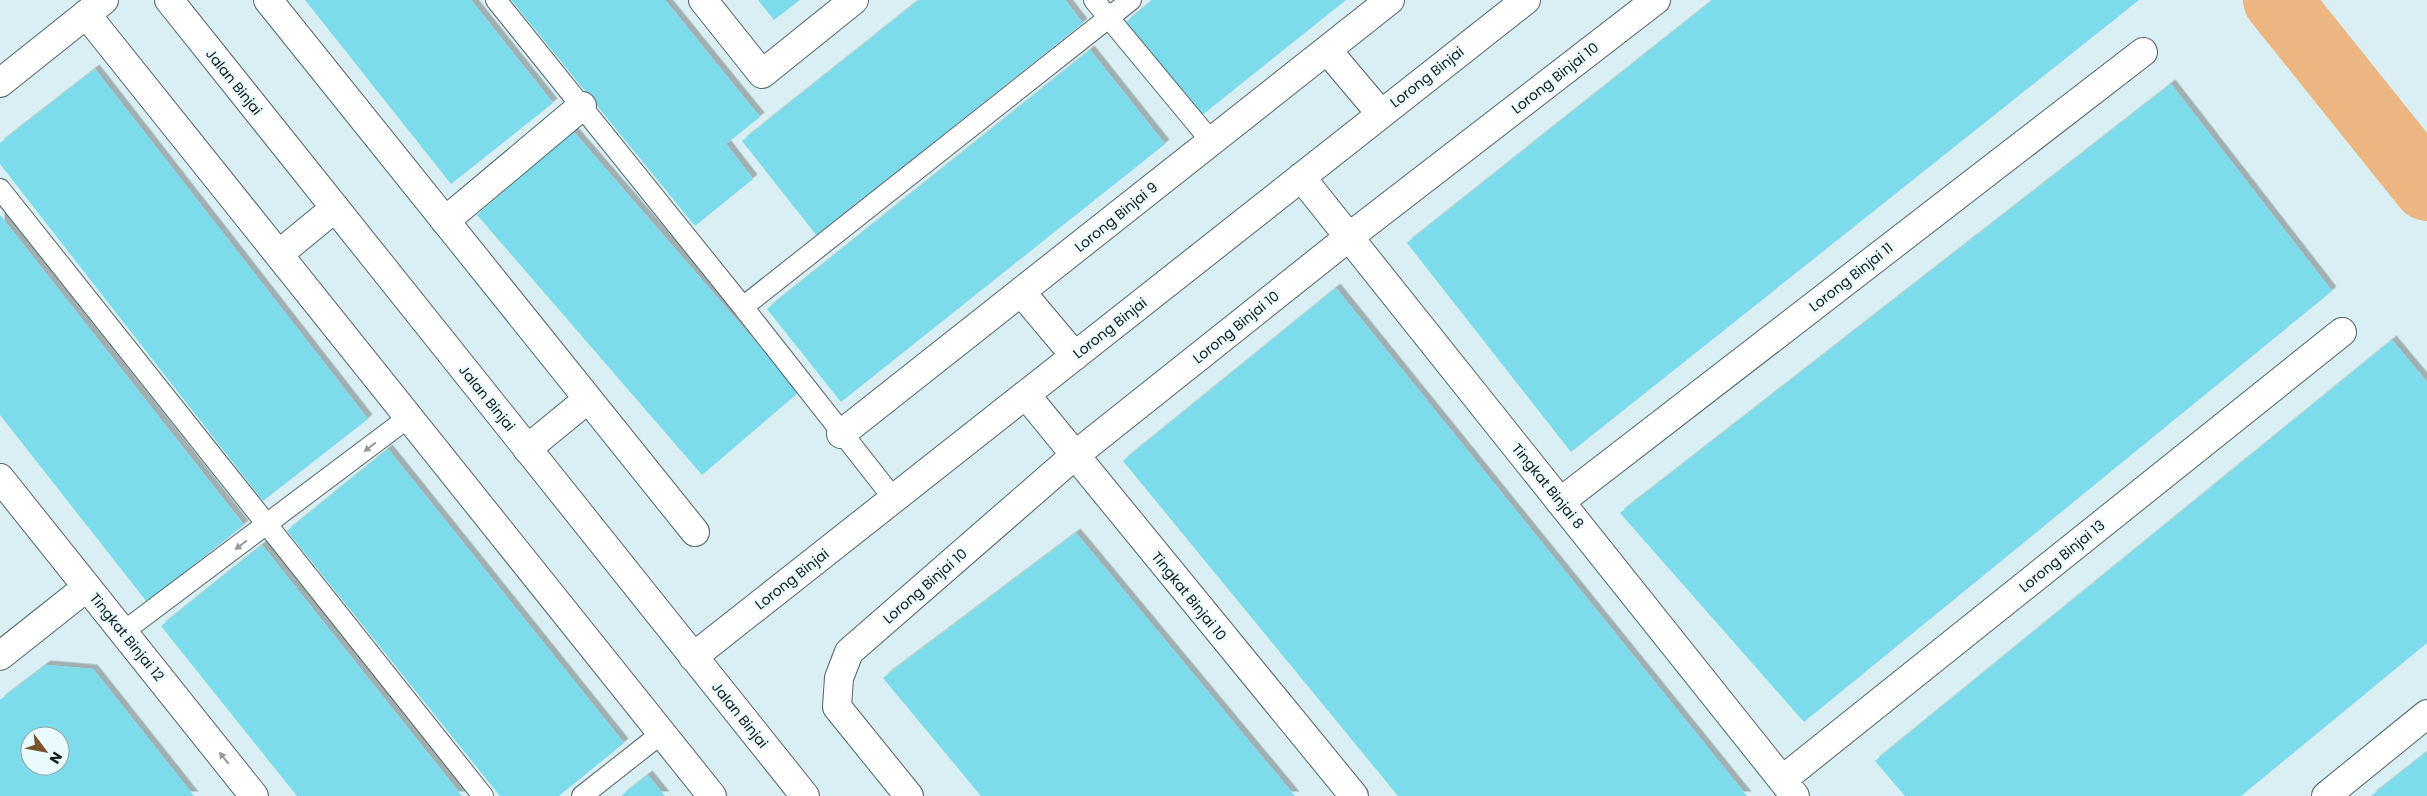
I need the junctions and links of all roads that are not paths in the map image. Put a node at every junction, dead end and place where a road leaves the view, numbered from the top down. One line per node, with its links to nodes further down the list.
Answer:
1 (169, 0): 21 (street, Jalan Binjai)
2 (268, 0): 22 (street)
3 (496, 0): 16 (lane)
4 (703, 0): 5 (street)
5 (854, 0)
6 (1094, 0): 12 (lane)
7 (1131, 0): 12 (lane)
8 (1390, 0): 13 (street, Lorong Binjai 9)
9 (1526, 0): 17 (street, Lorong Binjai)
10 (1656, 0): 23 (street, Lorong Binjai 10)
11 (95, 7): 15 (street); 24 (street)
12 (1109, 18): 18 (lane); 26 (lane)
13 (1327, 50): 17 (street); 18 (street, Lorong Binjai 9)
14 (2143, 52): 37 (street, Lorong Binjai 11)
15 (0, 83)
16 (582, 106): 22 (street); 26 (lane)
17 (1381, 114): 19 (street, Lorong Binjai)
18 (1211, 141): 25 (street, Lorong Binjai 9)
19 (1301, 177): 23 (street, Tingkat Binjai 8); 28 (street, Lorong Binjai)
20 (0, 189): 38 (lane)
21 (335, 208): 24 (street); 33 (street, Jalan Binjai)
22 (445, 221): 30 (street)
23 (1349, 237): 34 (street, Lorong Binjai 10); 37 (street, Tingkat Binjai 8)
24 (279, 254): 31 (street)
25 (1021, 292): 28 (street); 32 (street, Lorong Binjai 9)
26 (743, 306): 32 (lane)
27 (2342, 332): 46 (street, Lorong Binjai 13)
28 (1075, 356): 29 (street, Lorong Binjai)
29 (1026, 394): 34 (street, Tingkat Binjai 10); 36 (street, Lorong Binjai)
30 (588, 399): 33 (street); 39 (street)
31 (409, 417): 38 (lane, one-way to 38); 45 (street)
32 (841, 434): 36 (lane)
33 (528, 449): 43 (street, Jalan Binjai)
34 (1074, 456): 52 (street, Lorong Binjai 10); 53 (street, Tingkat Binjai 10)
35 (0, 478): 40 (street, Tingkat Binjai 12)
36 (894, 498): 43 (street, Lorong Binjai)
37 (1560, 502): 46 (street, Tingkat Binjai 8)
38 (268, 525): 41 (lane, one-way to 41); 48 (lane)
39 (695, 532)
40 (87, 587): 41 (street, Tingkat Binjai 12); 42 (street)
41 (123, 632): 47 (street, Tingkat Binjai 12, one-way to 41)
42 (0, 656)
43 (693, 657): 51 (street, Jalan Binjai)
44 (2427, 714): 54 (street)
45 (662, 733): 49 (lane); 50 (street)
46 (1788, 788)
47 (254, 796)
48 (483, 796)
49 (582, 796)
50 (712, 796)
51 (805, 796)
52 (909, 796)
53 (1354, 796)
54 (2326, 796)

